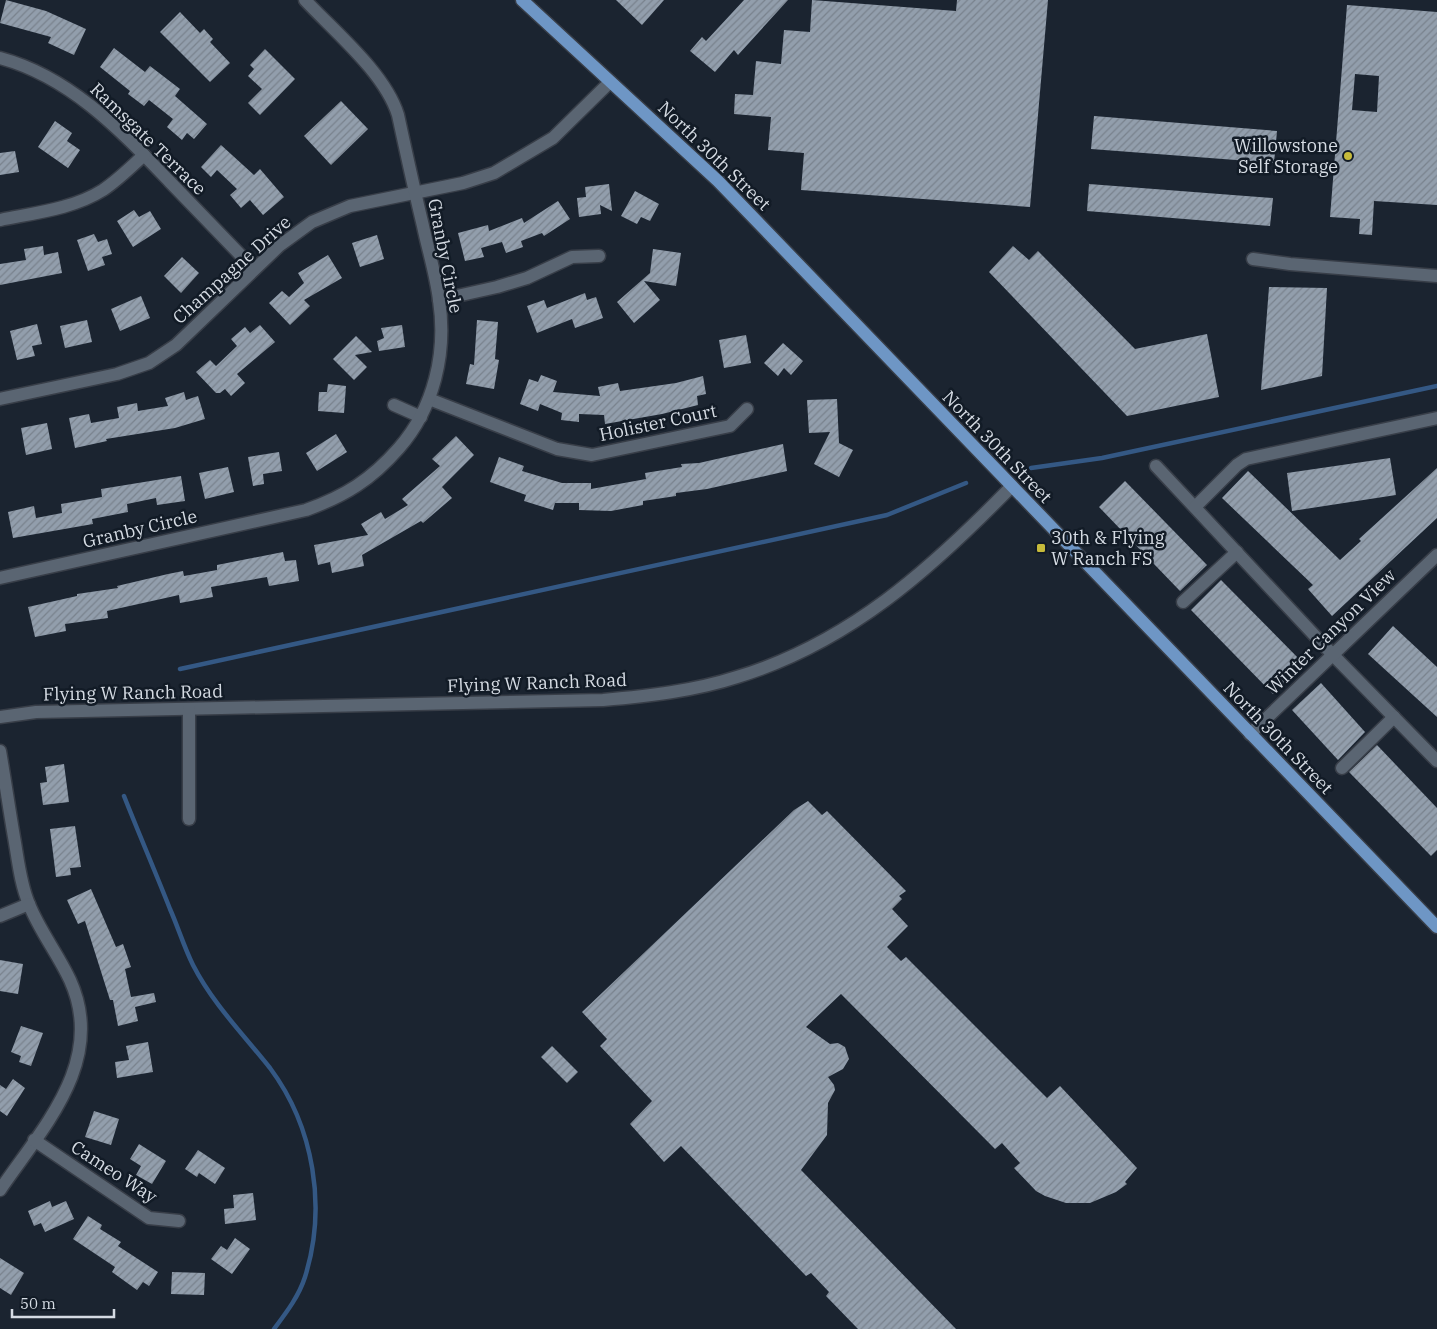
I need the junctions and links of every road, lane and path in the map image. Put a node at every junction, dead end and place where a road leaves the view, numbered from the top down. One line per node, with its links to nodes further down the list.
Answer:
1 (305, 0): 6 (street, Granby Circle)
2 (522, 0): 4 (main road, North 30th Street)
3 (0, 58): 5 (street, Ramsgate Terrace)
4 (610, 82): 6 (street, Champagne Drive); 20 (main road, North 30th Street)
5 (144, 155): 7 (street); 10 (street, Ramsgate Terrace)
6 (415, 192): 10 (street, Champagne Drive); 12 (street, Granby Circle)
7 (0, 220)
8 (599, 256): 12 (street)
9 (1254, 259): 11 (street)
10 (254, 270): 14 (street, Champagne Drive)
11 (1437, 276)
12 (439, 300): 13 (street, Granby Circle)
13 (429, 398): 16 (street, Holister Court); 17 (street, Granby Circle)
14 (0, 399)
15 (394, 405): 17 (street)
16 (747, 409)
17 (421, 417): 24 (street, Granby Circle)
18 (1437, 418): 21 (street)
19 (1156, 466): 21 (street)
20 (1011, 487): 27 (street, Flying W Ranch Road); 30 (main road, North 30th Street)
21 (1195, 507): 22 (street)
22 (1237, 552): 25 (street); 26 (street)
23 (1437, 554): 26 (street, Winter Canyon View)
24 (0, 578)
25 (1183, 602)
26 (1332, 654): 29 (street); 30 (street, Winter Canyon View)
27 (189, 708): 28 (street, Flying W Ranch Road); 34 (street)
28 (0, 717)
29 (1394, 717): 32 (street); 33 (street)
30 (1250, 734): 37 (main road, North 30th Street)
31 (0, 751): 35 (street)
32 (1437, 761)
33 (1342, 768)
34 (189, 819)
35 (29, 904): 36 (street); 38 (street)
36 (0, 916)
37 (1437, 927)
38 (34, 1140): 39 (street); 40 (street, Cameo Way)
39 (0, 1190)
40 (179, 1220)

